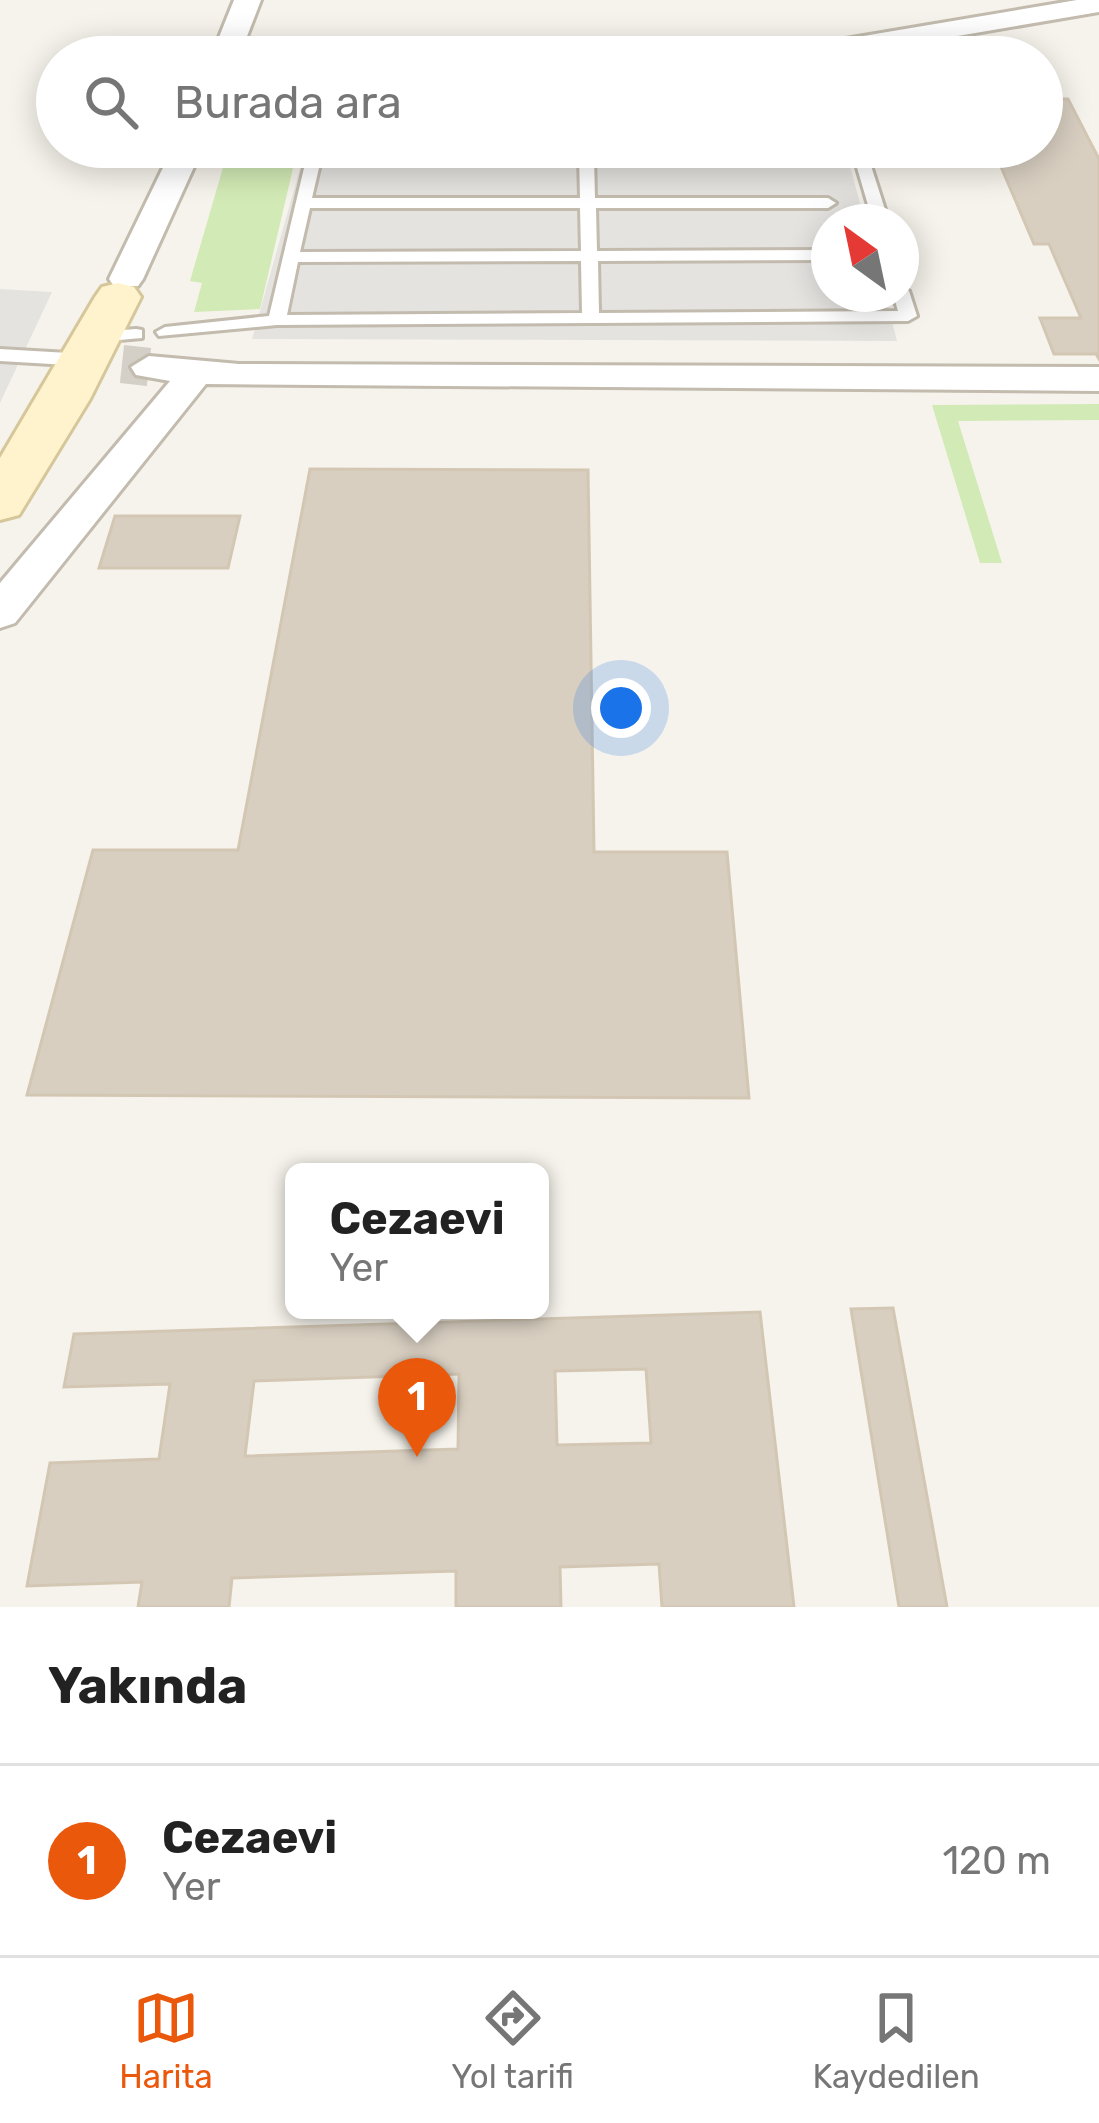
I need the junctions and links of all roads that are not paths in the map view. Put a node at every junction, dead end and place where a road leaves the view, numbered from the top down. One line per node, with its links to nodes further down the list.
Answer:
1 (248, 0): 3 (street)
2 (1099, 4): 4 (street)
3 (233, 36)
4 (910, 36)
5 (180, 168): 19 (street)
6 (311, 168): 9 (lane)
7 (587, 168): 10 (lane)
8 (865, 168): 12 (lane)
9 (303, 202): 10 (lane); 14 (lane)
10 (588, 202): 11 (lane); 15 (lane)
11 (828, 203)
12 (876, 204)
13 (811, 255): 15 (lane)
14 (291, 256): 15 (lane); 18 (lane)
15 (589, 256): 17 (lane)
16 (907, 312): 17 (lane)
17 (591, 315): 18 (lane)
18 (277, 320): 20 (lane)
19 (119, 329): 21 (lane); 22 (street); 24 (street)
20 (165, 332)
21 (0, 356)
22 (197, 372): 23 (street); 25 (street)
23 (1099, 379)
24 (0, 501)
25 (0, 611)

